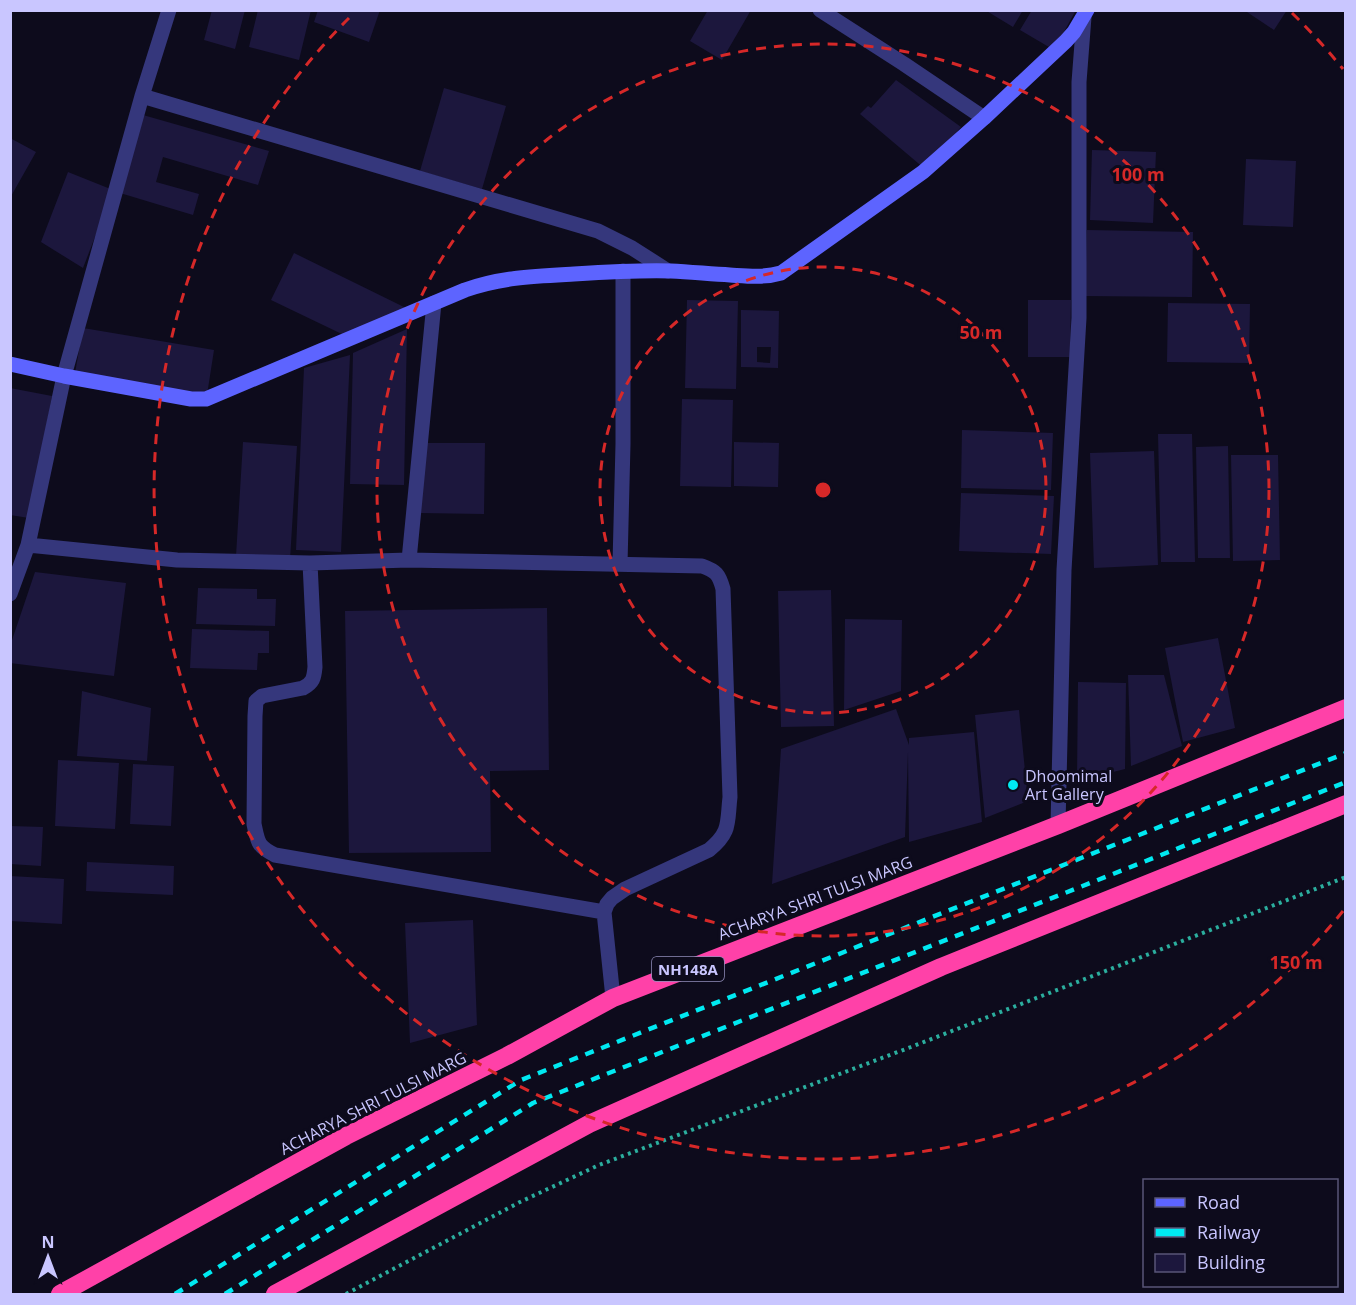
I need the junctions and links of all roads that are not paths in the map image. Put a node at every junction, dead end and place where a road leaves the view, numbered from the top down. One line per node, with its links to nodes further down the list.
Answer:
1 (169, 10): 4 (street)
2 (820, 10): 5 (street)
3 (1086, 14): 5 (street); 18 (street)
4 (142, 96): 7 (street); 10 (street)
5 (984, 118): 7 (street)
6 (623, 271): 7 (street); 8 (street); 14 (street)
7 (668, 271)
8 (434, 303): 10 (street); 12 (street)
9 (10, 364): 10 (street)
10 (64, 376): 11 (street)
11 (28, 545): 13 (street); 15 (street)
12 (409, 560): 13 (street); 14 (street)
13 (310, 563): 19 (street)
14 (620, 564): 19 (street)
15 (10, 594)
16 (1346, 708): 18 (highway, ACHARYA SHRI TULSI MARG / NH148A)
17 (1346, 804): 22 (highway)
18 (1058, 825): 20 (highway, ACHARYA SHRI TULSI MARG / NH148A)
19 (604, 912): 20 (street)
20 (613, 998): 21 (highway, ACHARYA SHRI TULSI MARG / NH148A)
21 (60, 1294)
22 (275, 1294)

